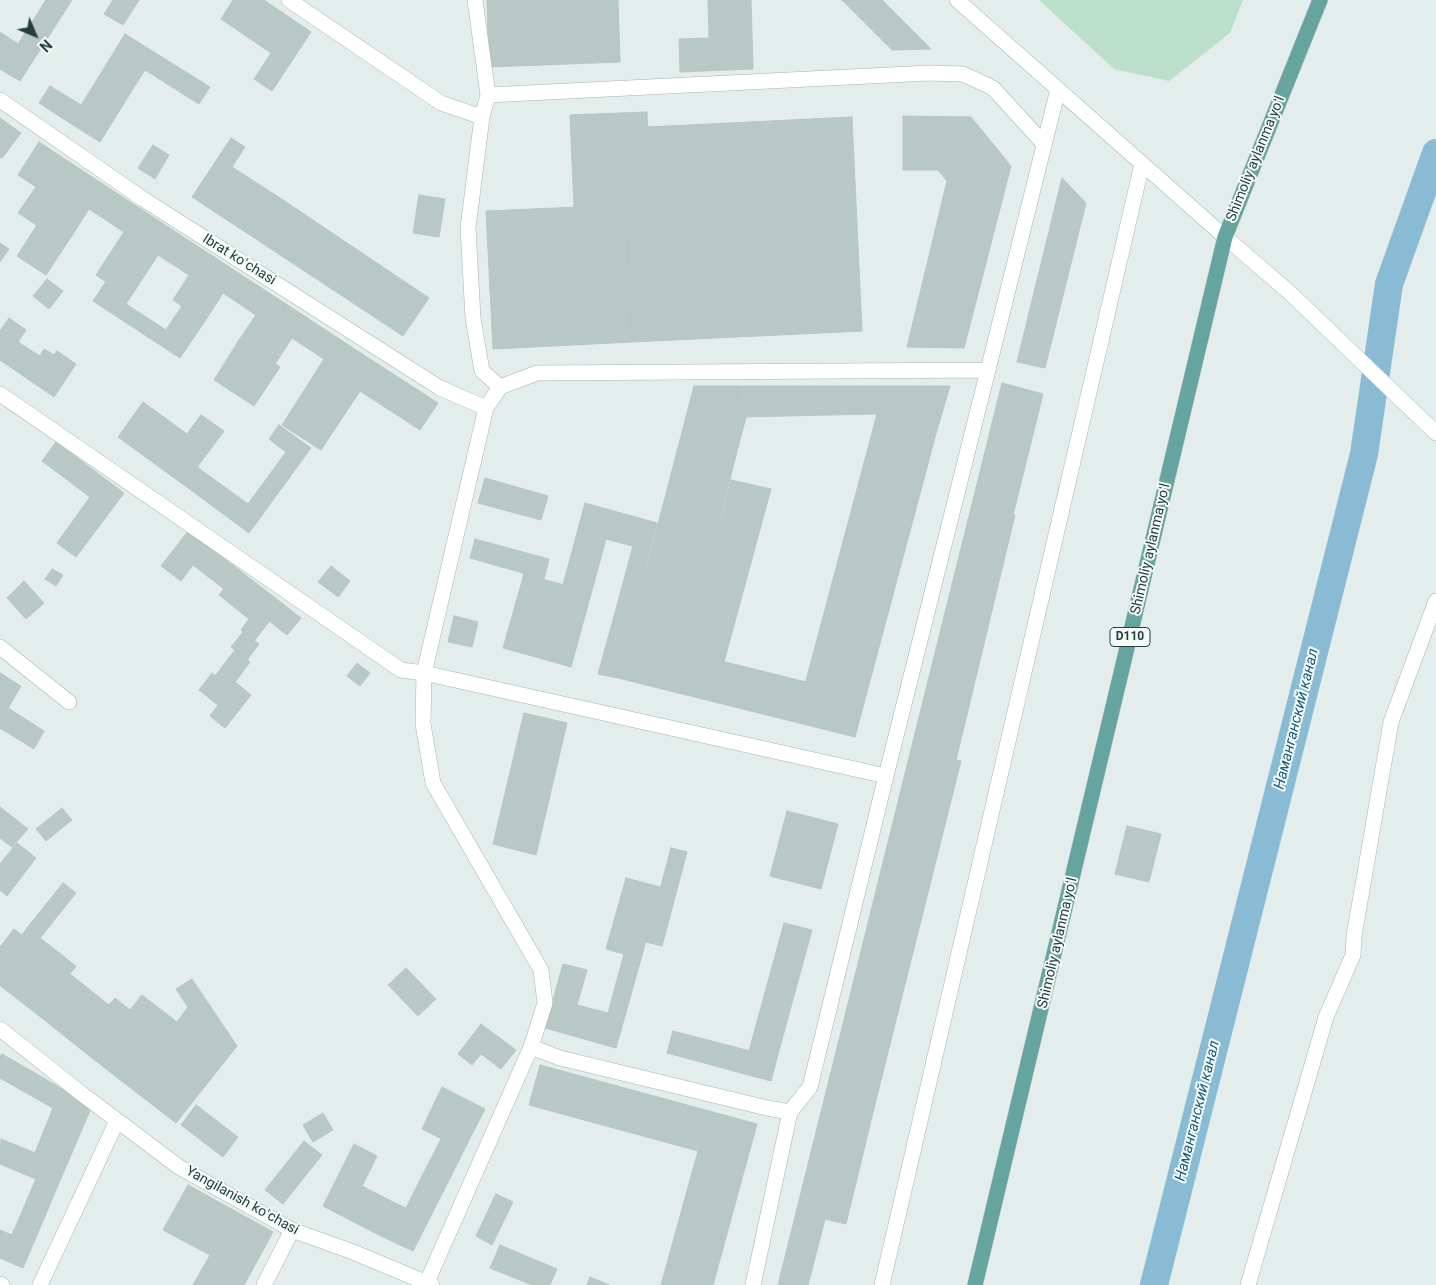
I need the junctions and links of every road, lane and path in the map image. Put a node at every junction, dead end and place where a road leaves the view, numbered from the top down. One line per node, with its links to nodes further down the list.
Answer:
1 (289, 0): 8 (street)
2 (476, 0): 6 (street)
3 (956, 0): 5 (street)
4 (1320, 0): 11 (main road, Shimoliy aylanma yoʻl / D110)
5 (1058, 89): 9 (street); 10 (street)
6 (488, 95): 8 (street); 9 (street)
7 (0, 100): 15 (street, Ibrat koʻchasi)
8 (482, 117): 13 (street)
9 (1044, 144): 12 (street)
10 (1142, 164): 11 (street); 31 (street)
11 (1225, 237): 16 (street); 32 (main road, Shimoliy aylanma yoʻl / D110)
12 (988, 370): 13 (street); 21 (street)
13 (500, 387): 15 (street)
14 (0, 394): 19 (street)
15 (486, 408): 19 (street)
16 (1436, 434)
17 (1436, 601): 33 (street)
18 (0, 647): 20 (street)
19 (424, 673): 21 (street); 23 (street)
20 (69, 702)
21 (886, 776): 24 (street)
22 (0, 1028): 25 (street, Yangilanish koʻchasi)
23 (530, 1047): 24 (street); 27 (street)
24 (790, 1112): 30 (street)
25 (117, 1121): 26 (street, Yangilanish koʻchasi); 28 (street)
26 (292, 1230): 27 (street, Yangilanish koʻchasi); 29 (street)
27 (430, 1284)
28 (40, 1285)
29 (264, 1285)
30 (753, 1285)
31 (882, 1285)
32 (976, 1285)
33 (1248, 1285)

